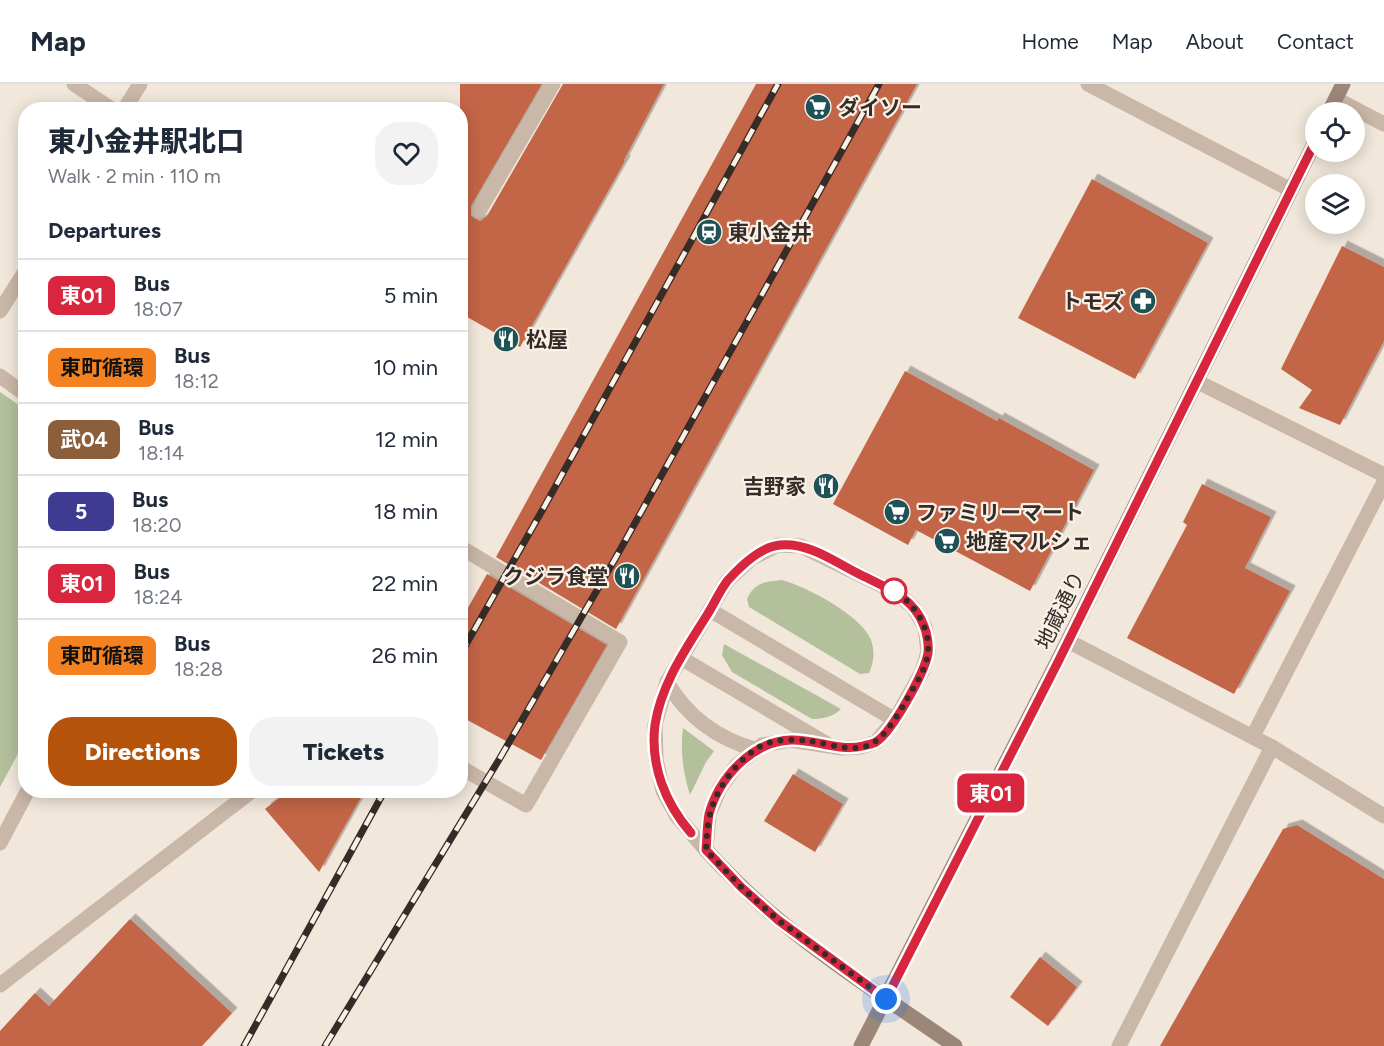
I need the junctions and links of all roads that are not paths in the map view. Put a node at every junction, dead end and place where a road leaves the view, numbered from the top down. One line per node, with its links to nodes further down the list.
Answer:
1 (74, 84): 6 (street)
2 (140, 84): 7 (street)
3 (553, 84): 13 (street)
4 (1088, 84): 12 (street)
5 (1343, 84): 8 (street)
6 (101, 102)
7 (129, 102)
8 (1335, 102)
9 (1365, 117): 10 (street)
10 (1384, 124)
11 (1305, 162): 12 (street, 地蔵通り)
12 (1291, 190): 17 (street, 地蔵通り)
13 (479, 211)
14 (18, 283): 15 (street)
15 (0, 311)
16 (0, 376): 18 (street)
17 (1196, 381): 19 (street); 23 (street, 地蔵通り)
18 (18, 389)
19 (1384, 475)
20 (1384, 482): 27 (street)
21 (468, 552): 31 (street)
22 (710, 610): 24 (street); 26 (street); 26 (street)
23 (1068, 641): 27 (street); 38 (street, 地蔵通り)
24 (681, 658): 25 (street); 28 (street)
25 (667, 682): 30 (street); 36 (street)
26 (895, 720): 28 (street)
27 (1253, 736): 29 (street)
28 (827, 744): 30 (street)
29 (1272, 747): 34 (street); 41 (street)
30 (757, 750): 36 (street)
31 (468, 772)
32 (24, 798): 35 (street)
33 (243, 798): 37 (street)
34 (1384, 816)
35 (0, 843)
36 (706, 850): 38 (street)
37 (0, 985)
38 (886, 999): 39 (street, 地蔵通り); 40 (street)
39 (861, 1046)
40 (955, 1046)
41 (1119, 1046)

